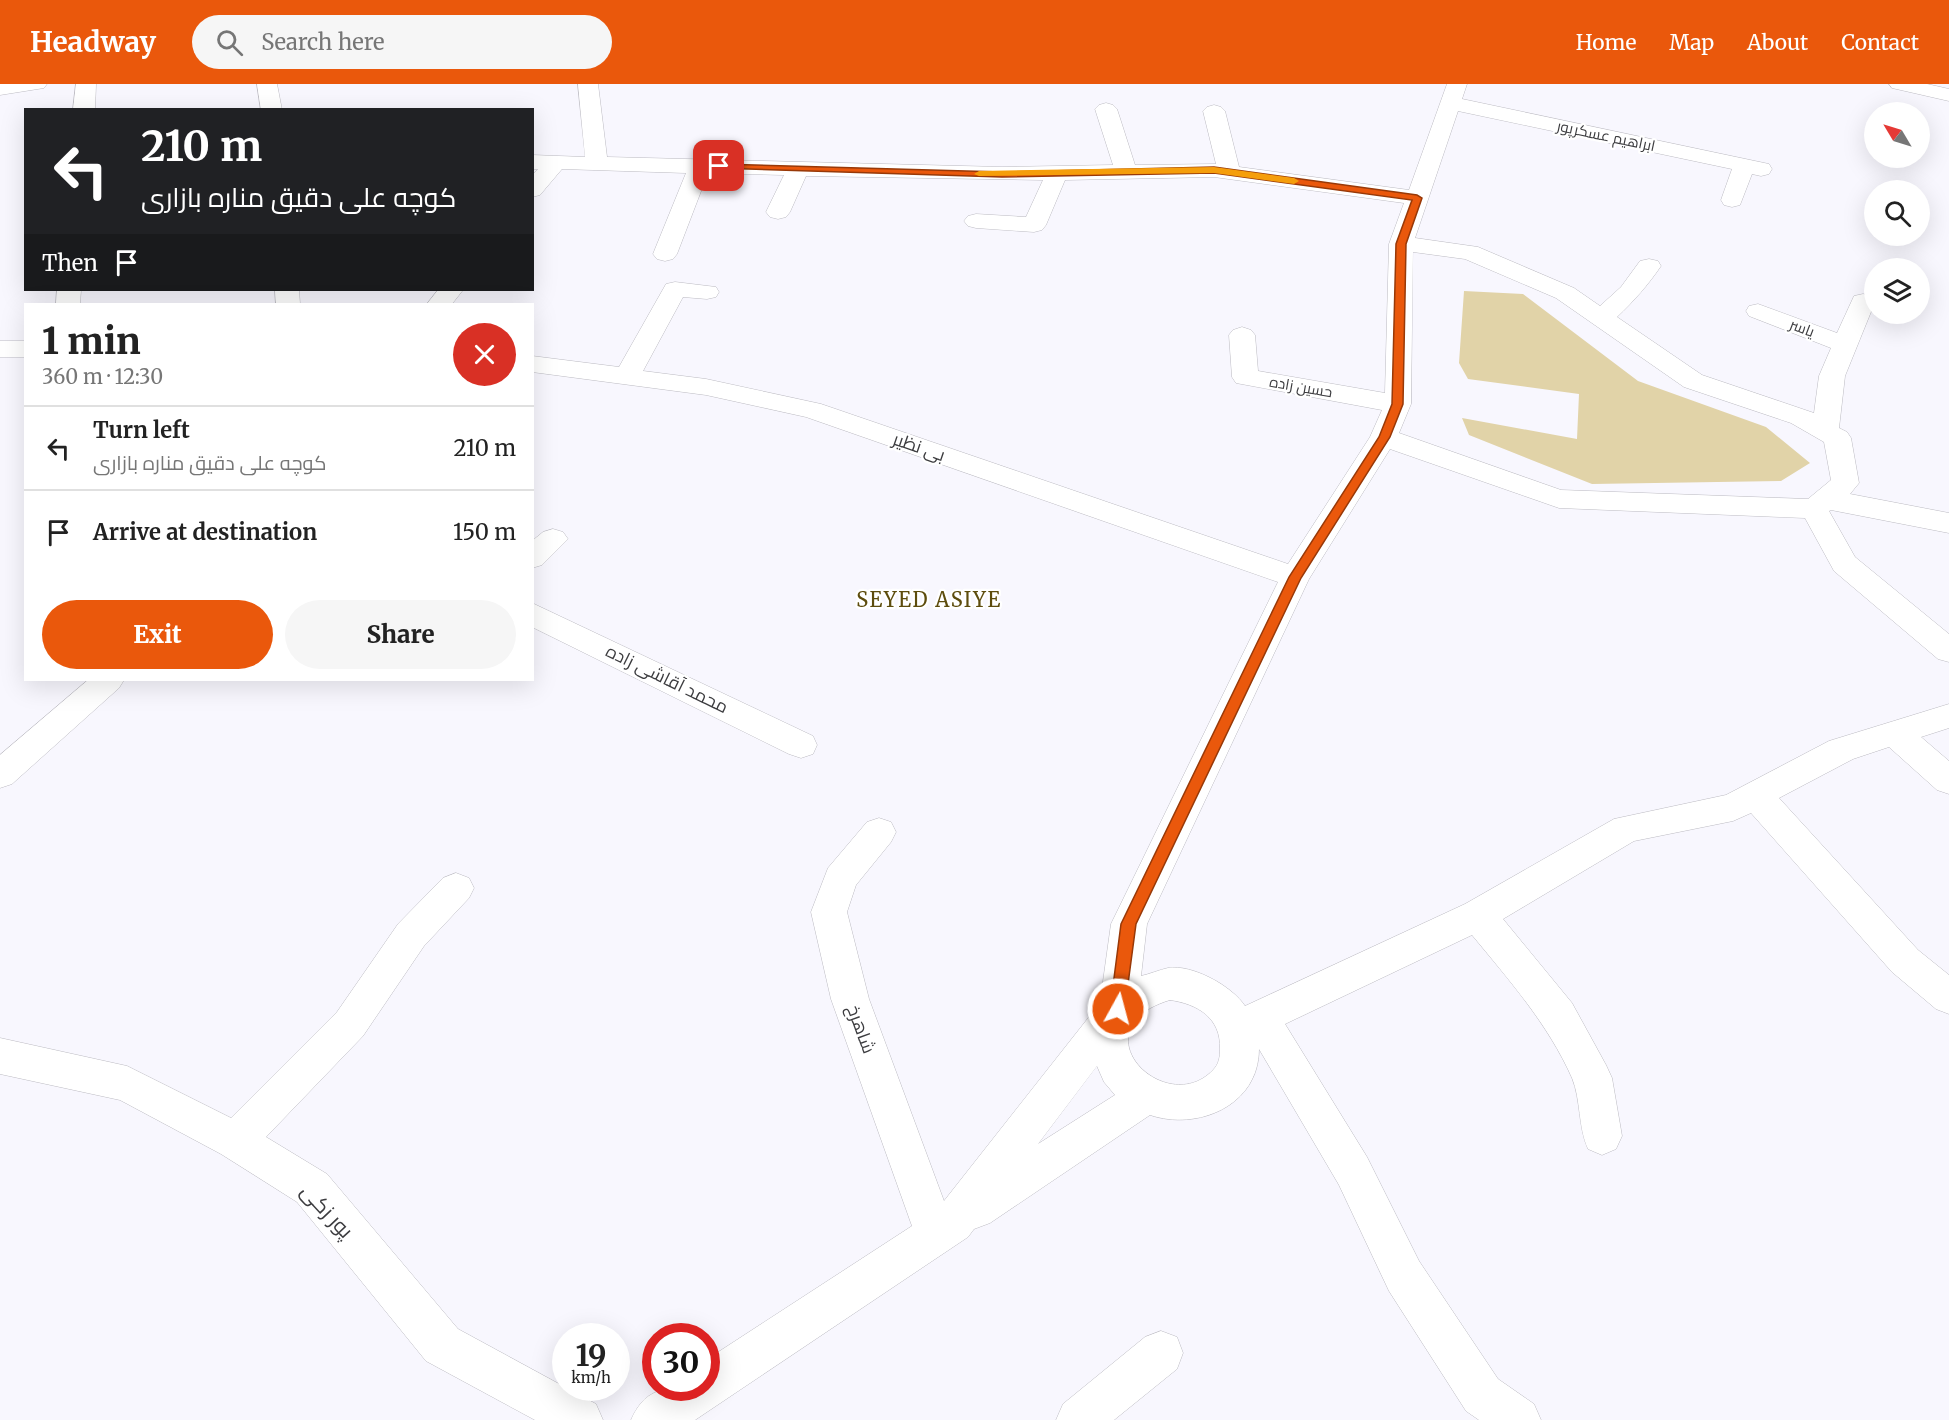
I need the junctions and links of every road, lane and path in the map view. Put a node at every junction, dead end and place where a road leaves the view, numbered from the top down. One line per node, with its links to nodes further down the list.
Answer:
1 (37, 84): 6 (street)
2 (86, 84): 9 (street)
3 (267, 84): 10 (street)
4 (588, 84): 15 (street)
5 (1899, 84): 8 (street)
6 (0, 89)
7 (1454, 93): 22 (street); 23 (street, ابراهیم عسکرپور)
8 (1949, 95)
9 (84, 108)
10 (272, 108)
11 (1106, 109): 18 (street)
12 (1214, 111): 19 (street)
13 (534, 162): 14 (street)
14 (556, 162): 15 (street); 21 (street)
15 (597, 163): 16 (street)
16 (700, 166): 17 (street); 27 (street)
17 (798, 168): 20 (street); 24 (street)
18 (1126, 172): 19 (street); 20 (street)
19 (1229, 172): 22 (street)
20 (1057, 173): 25 (street)
21 (534, 188)
22 (1417, 198): 26 (street)
23 (1732, 200)
24 (778, 212)
25 (976, 220)
26 (1401, 244): 34 (street); 41 (street)
27 (665, 254)
28 (1649, 266): 34 (street)
29 (450, 291): 32 (street)
30 (707, 292): 40 (street)
31 (1863, 302): 36 (street)
32 (440, 303)
33 (1758, 311): 36 (street, یاسر)
34 (1602, 318): 42 (street)
35 (1242, 335): 41 (street, حسین زاده)
36 (1845, 345): 42 (street)
37 (0, 348): 38 (street)
38 (24, 349)
39 (534, 364): 40 (street, بی نظیر)
40 (627, 376): 46 (street, بی نظیر)
41 (1398, 404): 43 (street)
42 (1825, 431): 44 (street)
43 (1384, 437): 44 (street); 46 (street)
44 (1820, 504): 45 (street); 48 (street)
45 (1949, 523)
46 (1295, 577): 60 (street)
47 (534, 615): 52 (street, محمد آقاشی زاده)
48 (1949, 651)
49 (107, 681): 53 (street)
50 (1949, 716): 51 (street)
51 (1895, 733): 54 (street); 55 (street)
52 (801, 745)
53 (0, 775)
54 (1949, 781)
55 (1755, 795): 58 (street); 59 (street)
56 (879, 832): 66 (street, شاهرخ)
57 (456, 888): 65 (street)
58 (1478, 915): 61 (street); 64 (street)
59 (1949, 997)
60 (1118, 1009): 61 (street); 63 (street); 66 (street)
61 (1248, 1022): 63 (street); 73 (street)
62 (0, 1056): 65 (street, پور زکی)
63 (1146, 1096): 66 (street)
64 (1602, 1136)
65 (235, 1141): 70 (street, پور زکی)
66 (945, 1229): 68 (street)
67 (1161, 1353): 72 (street)
68 (720, 1377)
69 (683, 1401): 71 (street)
70 (580, 1420)
71 (654, 1420)
72 (1079, 1420)
73 (1517, 1420)

